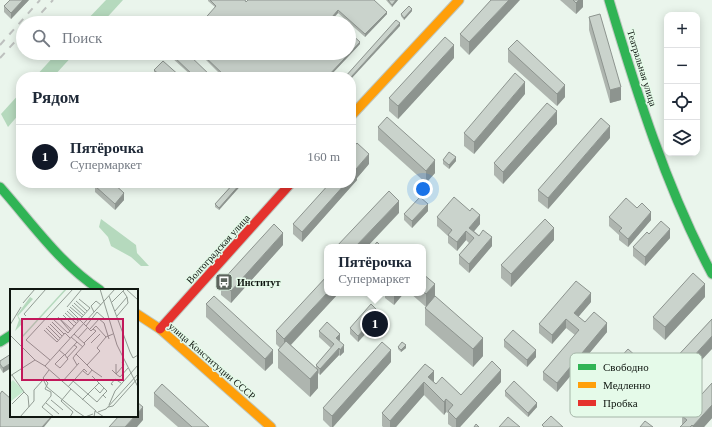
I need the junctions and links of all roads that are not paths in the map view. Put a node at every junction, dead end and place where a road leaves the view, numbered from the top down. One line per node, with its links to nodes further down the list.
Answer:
1 (459, 0): 3 (main road)
2 (609, 0): 6 (main road, Театральная улица)
3 (356, 111)
4 (0, 187): 7 (main road)
5 (287, 188): 9 (main road, Волгоградская улица)
6 (712, 274)
7 (87, 288)
8 (138, 315): 9 (main road, улица Конституции СССР)
9 (160, 329): 12 (main road, улица Конституции СССР)
10 (10, 336): 11 (main road)
11 (0, 342)
12 (271, 427)

